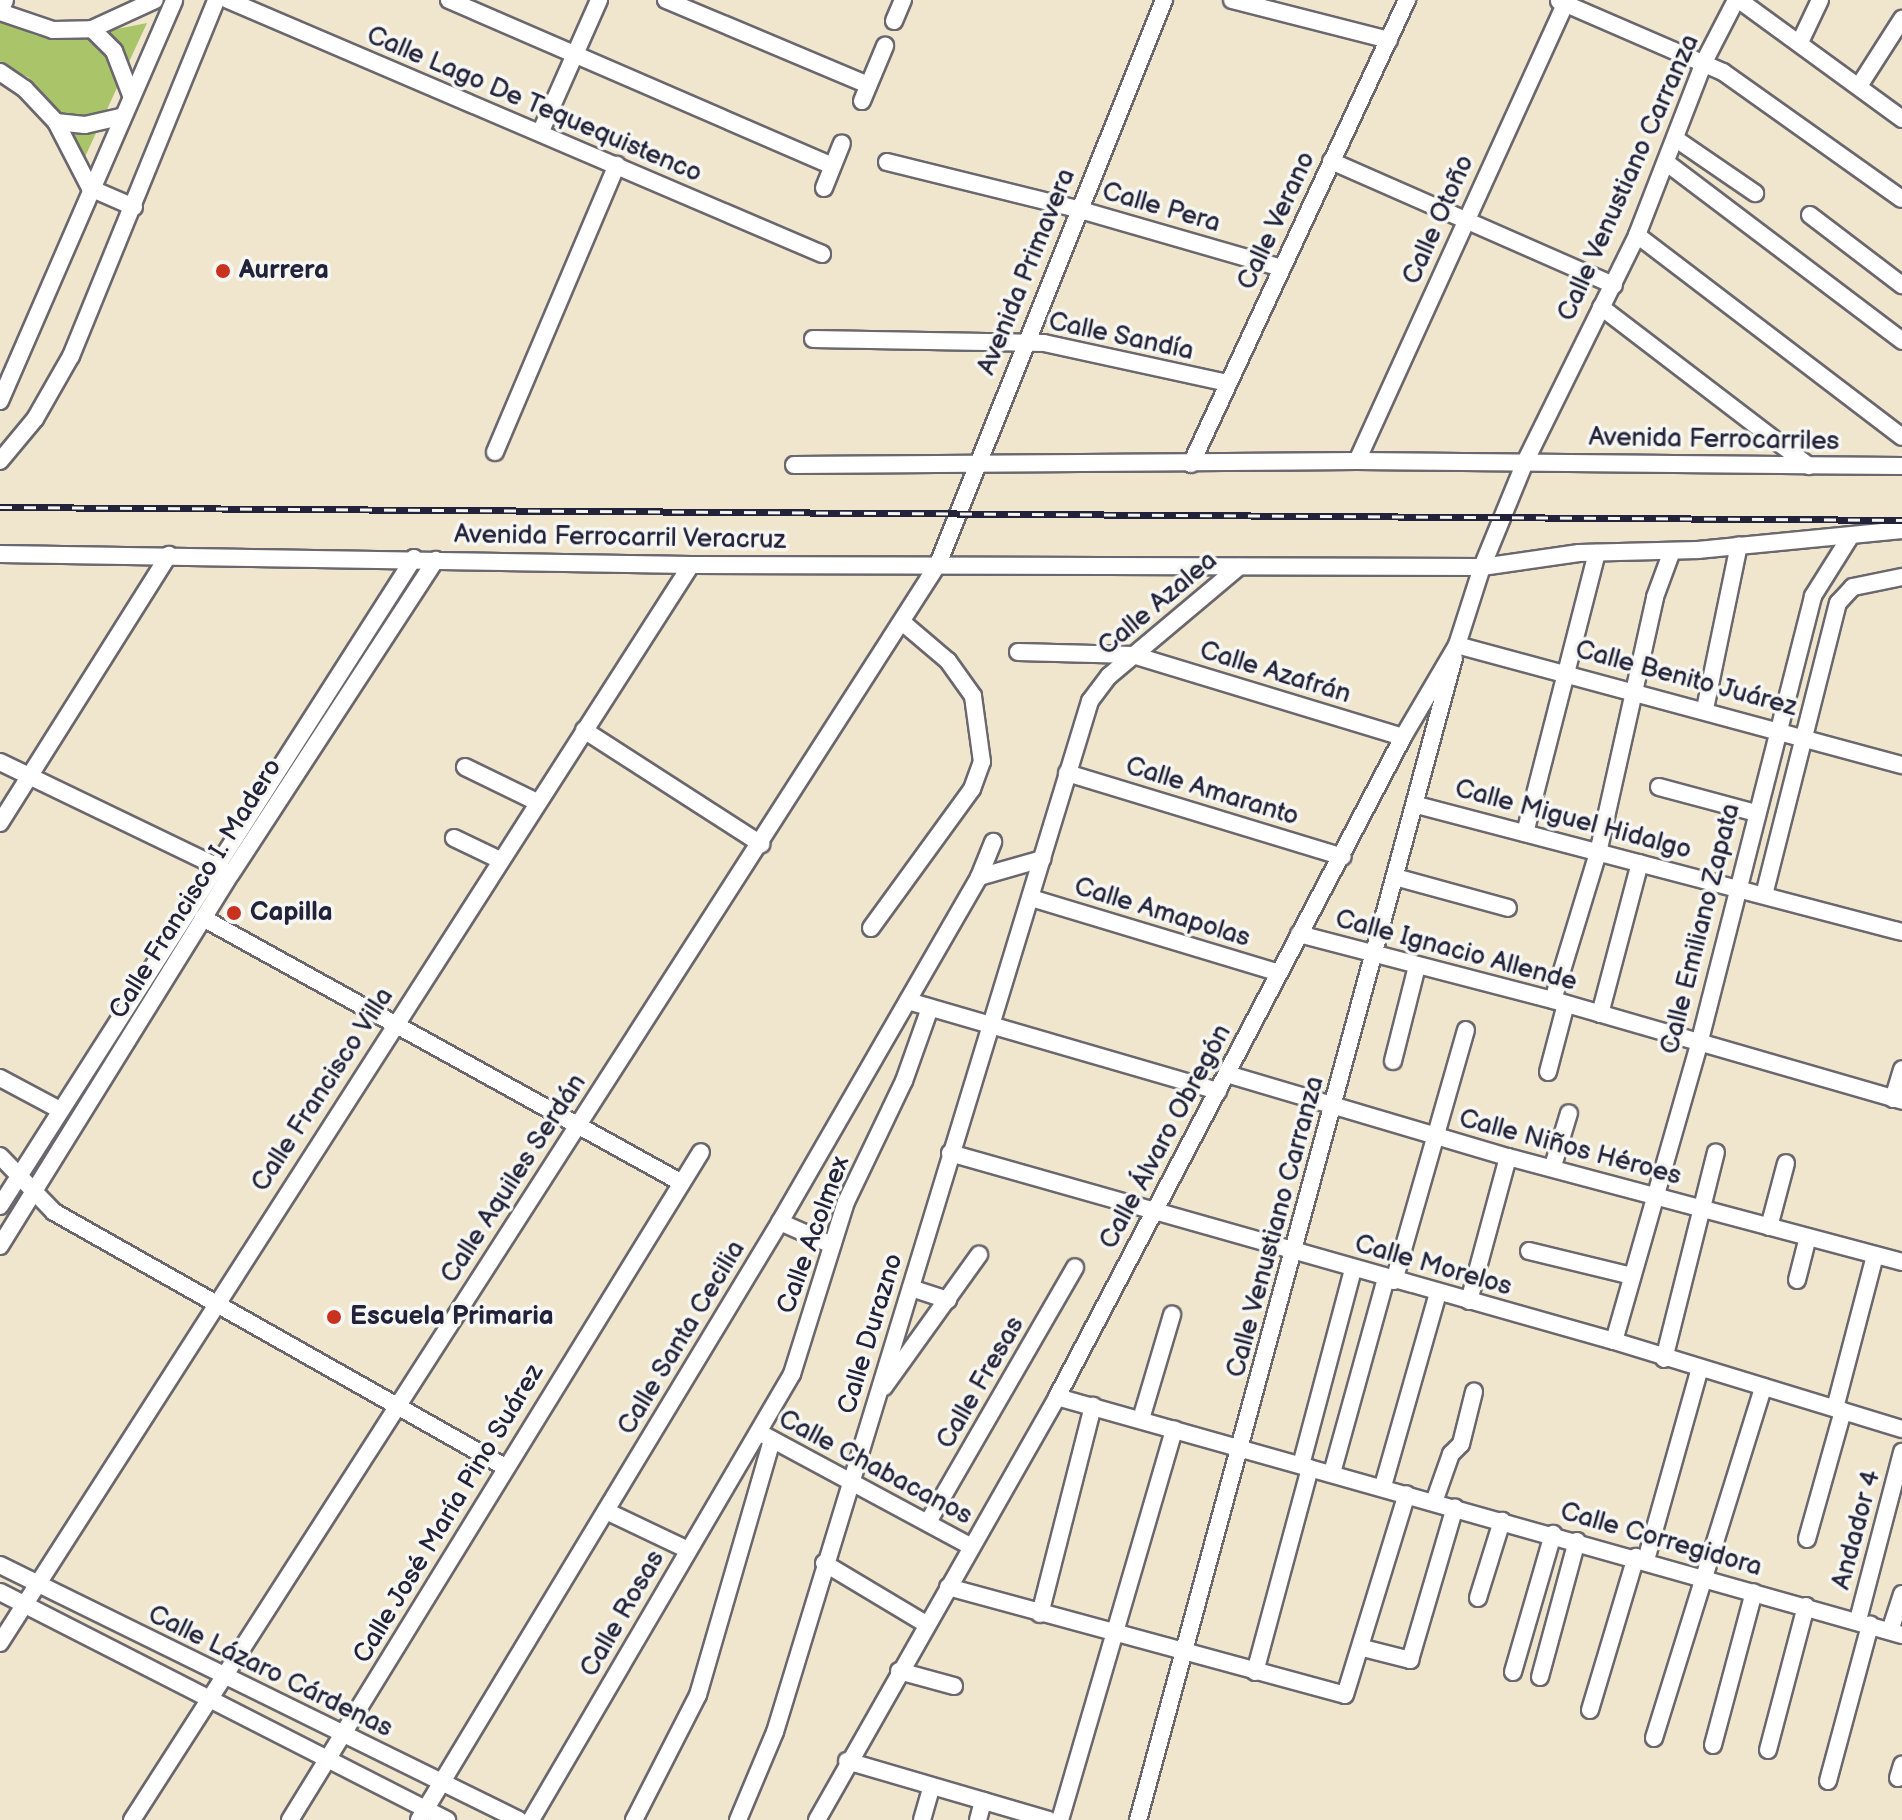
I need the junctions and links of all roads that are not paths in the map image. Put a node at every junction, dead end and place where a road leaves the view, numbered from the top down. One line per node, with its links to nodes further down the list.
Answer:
1 (5, 0): 16 (street)
2 (155, 0): 19 (street)
3 (174, 0): 27 (street)
4 (216, 0): 43 (street)
5 (228, 0): 31 (street, Calle Lago De Tequequistenco)
6 (449, 0): 23 (street)
7 (599, 0): 23 (street)
8 (666, 0): 22 (street)
9 (903, 0): 18 (street)
10 (1164, 0): 44 (street, Avenida Primavera)
11 (1232, 0): 20 (street)
12 (1407, 0): 20 (street, Calle Verano)
13 (1738, 0): 21 (street); 24 (street, Calle Venustiano Carranza)
14 (1820, 0): 21 (street)
15 (1563, 1): 24 (street); 46 (street, Calle Otoño)
16 (0, 12): 19 (street)
17 (1902, 19): 26 (street)
18 (894, 21)
19 (92, 29): 27 (street)
20 (1389, 40): 34 (street, Calle Verano)
21 (1801, 40): 26 (street)
22 (885, 46)
23 (575, 54): 31 (street); 38 (street)
24 (1704, 62): 32 (street, Calle Venustiano Carranza); 42 (street)
25 (0, 72): 30 (street)
26 (1859, 86): 29 (street)
27 (131, 95): 28 (street)
28 (121, 117): 30 (street); 39 (street)
29 (1902, 119)
30 (56, 122): 39 (street)
31 (541, 131): 37 (street, Calle Lago De Tequequistenco)
32 (1676, 139): 36 (street, Calle Venustiano Carranza); 41 (street)
33 (842, 143): 38 (street)
34 (1331, 161): 46 (street); 49 (street, Calle Verano)
35 (887, 162): 44 (street, Calle Pera)
36 (1667, 163): 47 (street, Calle Venustiano Carranza); 54 (street)
37 (617, 165): 48 (street, Calle Lago De Tequequistenco); 59 (street)
38 (832, 166): 40 (street)
39 (90, 188): 43 (street); 57 (street)
40 (824, 188)
41 (1755, 193)
42 (1902, 199)
43 (134, 207): 60 (street)
44 (1077, 209): 49 (street, Calle Pera); 55 (street, Avenida Primavera)
45 (1810, 215): 51 (street)
46 (1465, 222): 50 (street); 61 (street, Calle Otoño)
47 (1637, 235): 50 (street, Calle Venustiano Carranza); 58 (street)
48 (822, 254)
49 (1282, 268): 56 (street, Calle Verano)
50 (1614, 285): 52 (street, Calle Venustiano Carranza)
51 (1902, 285)
52 (1601, 307): 62 (street, Calle Venustiano Carranza); 66 (street)
53 (813, 339): 55 (street, Calle Sandía)
54 (1902, 341)
55 (1024, 343): 56 (street, Calle Sandía); 63 (street, Avenida Primavera)
56 (1228, 383): 64 (street, Calle Verano)
57 (0, 401)
58 (1902, 437)
59 (495, 452)
60 (0, 461)
61 (1357, 461): 62 (street, Avenida Ferrocarriles); 64 (street, Avenida Ferrocarriles)
62 (1525, 462): 66 (street, Avenida Ferrocarriles); 80 (street, Calle Álvaro Obregón)
63 (976, 464): 64 (street, Avenida Ferrocarriles); 65 (street, Avenida Ferrocarriles); 77 (street, Avenida Primavera)
64 (1191, 464)
65 (794, 465)
66 (1809, 466): 67 (street, Avenida Ferrocarriles)
67 (1902, 466)
68 (1902, 530): 69 (street, Calle Azalea)
69 (1850, 537): 70 (street, Calle Azalea); 89 (street, Calle Emiliano Zapata)
70 (1739, 545): 71 (street, Calle Azalea); 88 (street)
71 (1672, 551): 72 (street, Calle Azalea); 87 (street)
72 (1597, 553): 80 (street, Calle Azalea); 86 (street)
73 (0, 554): 74 (street, Avenida Ferrocarril Veracruz)
74 (169, 555): 75 (street, Avenida Ferrocarril Veracruz); 97 (street)
75 (414, 558): 76 (street, Avenida Ferrocarril Veracruz); 112 (street, Calle Francisco I. Madero)
76 (436, 560): 78 (street, Avenida Ferrocarril Veracruz); 113 (street, Calle Francisco I. Madero)
77 (938, 564): 78 (street, Avenida Ferrocarril Veracruz); 79 (street, Avenida Ferrocarril Veracruz); 82 (street, Calle Aquiles Serdán)
78 (691, 565): 90 (street, Calle Francisco Villa)
79 (1239, 567): 80 (street, Calle Azalea); 85 (street, Calle Azalea)
80 (1482, 567): 83 (street, Calle Álvaro Obregón)
81 (1902, 577): 92 (street)
82 (902, 622): 106 (street, Calle Aquiles Serdán); 121 (street)
83 (1457, 645): 86 (street, Calle Benito Juárez); 91 (street, Calle Álvaro Obregón); 100 (street, Calle Venustiano Carranza)
84 (1018, 652): 85 (street, Calle Azafrán)
85 (1133, 655): 91 (street, Calle Azafrán); 96 (street, Calle Azalea)
86 (1564, 670): 87 (street, Calle Benito Juárez); 103 (street)
87 (1638, 691): 88 (street, Calle Benito Juárez); 107 (street)
88 (1705, 709): 89 (street, Calle Benito Juárez)
89 (1778, 729): 92 (street, Calle Benito Juárez); 101 (street, Calle Emiliano Zapata)
90 (584, 730): 99 (street, Calle Francisco Villa); 106 (street)
91 (1403, 737): 108 (street, Calle Álvaro Obregón)
92 (1807, 737): 94 (street, Calle Benito Juárez); 117 (street)
93 (0, 762): 97 (street)
94 (1902, 765)
95 (465, 767): 99 (street)
96 (1067, 773): 108 (street, Calle Amaranto); 109 (street, Calle Azalea)
97 (30, 777): 102 (street); 112 (street)
98 (1659, 787): 101 (street)
99 (537, 802): 110 (street, Calle Francisco Villa)
100 (1417, 805): 103 (street, Calle Miguel Hidalgo); 115 (street, Calle Venustiano Carranza)
101 (1756, 813): 116 (street, Calle Emiliano Zapata)
102 (0, 823)
103 (1525, 833): 107 (street, Calle Miguel Hidalgo)
104 (454, 838): 110 (street)
105 (993, 842): 114 (street, Calle Santa Cecilia)
106 (761, 844): 145 (street, Calle Aquiles Serdán)
107 (1598, 853): 111 (street, Calle Miguel Hidalgo); 128 (street)
108 (1343, 857): 123 (street, Calle Álvaro Obregón)
109 (1042, 859): 114 (street); 118 (street, Calle Durazno)
110 (500, 860): 131 (street, Calle Francisco Villa)
111 (1640, 863): 116 (street, Calle Miguel Hidalgo); 130 (street, Calle Ignacio Allende)
112 (215, 866): 113 (street); 143 (street, Calle Francisco I. Madero)
113 (231, 874): 120 (street, Calle Francisco I. Madero)
114 (979, 877): 127 (street, Calle Santa Cecilia)
115 (1395, 877): 119 (street); 124 (street, Calle Venustiano Carranza)
116 (1737, 888): 117 (street, Calle Miguel Hidalgo); 134 (street, Calle Emiliano Zapata)
117 (1764, 895): 122 (street, Calle Miguel Hidalgo)
118 (1031, 898): 126 (street, Calle Amapolas); 132 (street, Calle Durazno)
119 (1508, 908)
120 (203, 918): 131 (street); 156 (street, Calle Francisco I. Madero)
121 (871, 928)
122 (1902, 932)
123 (1299, 934): 124 (street, Calle Ignacio Allende); 126 (street, Calle Álvaro Obregón)
124 (1372, 955): 125 (street, Calle Ignacio Allende); 142 (street, Calle Venustiano Carranza)
125 (1417, 966): 128 (street, Calle Ignacio Allende); 135 (street)
126 (1279, 973): 138 (street, Calle Álvaro Obregón)
127 (908, 1001): 129 (street); 161 (street, Calle Santa Cecilia)
128 (1560, 1002): 130 (street, Calle Ignacio Allende); 137 (street)
129 (930, 1008): 132 (street); 164 (street, Calle Acolmex)
130 (1600, 1014): 134 (street, Calle Ignacio Allende)
131 (395, 1022): 145 (street); 178 (street, Calle Francisco Villa)
132 (993, 1026): 140 (street); 149 (street, Calle Durazno)
133 (1466, 1030): 146 (street)
134 (1699, 1044): 141 (street, Calle Ignacio Allende); 157 (street, Calle Emiliano Zapata)
135 (1393, 1061)
136 (1902, 1069): 141 (street)
137 (1548, 1072)
138 (1227, 1074): 140 (street, Calle Álvaro Obregón); 142 (street, Calle Niños Héroes)
139 (0, 1078): 143 (street)
140 (1218, 1091): 160 (street, Calle Álvaro Obregón)
141 (1898, 1100)
142 (1334, 1106): 146 (street, Calle Niños Héroes); 166 (street, Calle Venustiano Carranza)
143 (60, 1110): 154 (street, Calle Francisco I. Madero)
144 (1569, 1113): 153 (street)
145 (580, 1122): 155 (street); 189 (street, Calle Aquiles Serdán)
146 (1437, 1136): 151 (street, Calle Niños Héroes); 174 (street)
147 (701, 1152): 155 (street, Calle José María Pino Suárez)
148 (1716, 1152): 159 (street)
149 (950, 1153): 160 (street, Calle Morelos); 176 (street, Calle Durazno)
150 (0, 1156): 154 (street)
151 (1508, 1157): 153 (street, Calle Niños Héroes); 180 (street)
152 (1786, 1163): 162 (street)
153 (1553, 1166): 157 (street, Calle Niños Héroes)
154 (20, 1174): 156 (street); 158 (street, Calle Francisco I. Madero)
155 (682, 1183): 198 (street, Calle José María Pino Suárez)
156 (34, 1193): 165 (street, Calle Francisco I. Madero); 178 (street)
157 (1654, 1196): 159 (street, Calle Niños Héroes); 173 (street, Calle Emiliano Zapata)
158 (0, 1206)
159 (1702, 1208): 162 (street, Calle Niños Héroes); 183 (street)
160 (1153, 1211): 166 (street, Calle Morelos); 188 (street, Calle Álvaro Obregón)
161 (780, 1222): 164 (street); 206 (street, Calle Santa Cecilia)
162 (1769, 1227): 163 (street, Calle Niños Héroes)
163 (1808, 1237): 169 (street, Calle Niños Héroes); 175 (street)
164 (832, 1245): 195 (street, Calle Acolmex)
165 (0, 1246)
166 (1291, 1251): 172 (street, Calle Morelos); 196 (street, Calle Venustiano Carranza)
167 (1529, 1251): 173 (street)
168 (979, 1255): 179 (street)
169 (1875, 1255): 170 (street, Calle Niños Héroes); 191 (street)
170 (1902, 1262)
171 (1075, 1267): 208 (street, Calle Fresas)
172 (1353, 1269): 174 (street, Calle Morelos); 199 (street)
173 (1632, 1276): 182 (street, Calle Emiliano Zapata)
174 (1390, 1279): 177 (street, Calle Morelos); 200 (street)
175 (1797, 1280)
176 (911, 1288): 179 (street); 187 (street, Calle Durazno)
177 (1438, 1293): 180 (street, Calle Morelos); 202 (street)
178 (217, 1300): 189 (street); 218 (street, Calle Francisco Villa)
179 (948, 1300): 187 (street)
180 (1469, 1301): 182 (street, Calle Morelos)
181 (1172, 1315): 192 (street)
182 (1614, 1341): 183 (street, Calle Morelos)
183 (1664, 1359): 184 (street, Calle Morelos)
184 (1700, 1368): 185 (street, Calle Morelos); 214 (street)
185 (1763, 1387): 191 (street, Calle Morelos); 217 (street)
186 (1474, 1392): 204 (street)
187 (879, 1393): 201 (street, Calle Durazno)
188 (1057, 1397): 190 (street, Calle Corregidora); 212 (street, Calle Álvaro Obregón)
189 (396, 1406): 198 (street); 238 (street, Calle Aquiles Serdán)
190 (1093, 1406): 192 (street, Calle Corregidora); 226 (street)
191 (1839, 1410): 194 (street, Calle Morelos); 210 (street)
192 (1141, 1419): 193 (street, Calle Corregidora)
193 (1174, 1429): 196 (street, Calle Corregidora); 230 (street)
194 (1902, 1429)
195 (765, 1436): 201 (street, Calle Chabacanos); 213 (street, Calle Rosas); 258 (street)
196 (1242, 1448): 199 (street, Calle Corregidora); 233 (street, Calle Venustiano Carranza)
197 (1902, 1452): 227 (street, Andador 4)
198 (505, 1467): 242 (street, Calle José María Pino Suárez)
199 (1306, 1467): 200 (street, Calle Corregidora); 235 (street)
200 (1332, 1473): 202 (street, Calle Corregidora)
201 (851, 1480): 208 (street, Calle Chabacanos); 215 (street, Calle Durazno)
202 (1383, 1486): 203 (street, Calle Corregidora)
203 (1407, 1494): 204 (street, Calle Corregidora); 232 (street)
204 (1434, 1502): 205 (street, Calle Corregidora)
205 (1455, 1507): 207 (street, Calle Corregidora); 232 (street)
206 (606, 1511): 213 (street); 248 (street, Calle Santa Cecilia)
207 (1502, 1521): 209 (street, Calle Corregidora); 223 (street)
208 (928, 1522): 212 (street, Calle Chabacanos)
209 (1553, 1534): 211 (street, Calle Corregidora); 236 (street)
210 (1807, 1539)
211 (1577, 1541): 214 (street, Calle Corregidora); 237 (street)
212 (970, 1546): 219 (street, Calle Álvaro Obregón)
213 (688, 1550): 257 (street, Calle Rosas)
214 (1641, 1558): 217 (street, Calle Corregidora); 241 (street)
215 (824, 1563): 228 (street); 259 (street, Calle Durazno)
216 (0, 1565): 218 (street, Calle Lázaro Cárdenas)
217 (1708, 1578): 221 (street, Calle Corregidora); 243 (street)
218 (36, 1584): 224 (street, Calle Francisco Villa); 238 (street, Calle Lázaro Cárdenas)
219 (948, 1587): 226 (street); 228 (street, Calle Álvaro Obregón)
220 (0, 1592): 224 (street, Calle Lázaro Cárdenas)
221 (1754, 1592): 225 (street, Calle Corregidora); 244 (street)
222 (1902, 1594): 229 (street)
223 (1478, 1598)
224 (24, 1604): 231 (street, Calle Francisco Villa); 240 (street, Calle Lázaro Cárdenas)
225 (1806, 1606): 227 (street, Calle Corregidora); 245 (street)
226 (1040, 1614): 230 (street)
227 (1864, 1622): 229 (street, Calle Corregidora); 249 (street, Andador 4)
228 (926, 1624): 234 (street, Calle Álvaro Obregón)
229 (1896, 1633)
230 (1116, 1634): 233 (street); 264 (street)
231 (0, 1643)
232 (1363, 1648): 235 (street)
233 (1183, 1652): 235 (street); 265 (street, Calle Venustiano Carranza)
234 (899, 1671): 239 (street); 247 (street, Calle Álvaro Obregón)
235 (1255, 1672)
236 (1513, 1672)
237 (1540, 1677)
238 (226, 1678): 240 (street, Calle Aquiles Serdán); 242 (street, Calle Lázaro Cárdenas)
239 (954, 1686)
240 (212, 1698): 246 (street, Calle Lázaro Cárdenas); 253 (street, Calle Aquiles Serdán)
241 (1590, 1710)
242 (343, 1736): 246 (street, Calle José María Pino Suárez); 248 (street, Calle Lázaro Cárdenas)
243 (1654, 1738)
244 (1713, 1745)
245 (1768, 1750)
246 (329, 1757): 252 (street, Calle Lázaro Cárdenas); 254 (street, Calle José María Pino Suárez)
247 (847, 1761): 250 (street); 260 (street, Calle Álvaro Obregón)
248 (443, 1780): 252 (street, Calle Santa Cecilia); 256 (street, Calle Lázaro Cárdenas)
249 (1828, 1781)
250 (932, 1786): 251 (street); 261 (street)
251 (983, 1801): 262 (street); 263 (street)
252 (422, 1815): 255 (street, Calle Lázaro Cárdenas)
253 (132, 1820)
254 (290, 1820)
255 (447, 1820)
256 (519, 1820)
257 (531, 1820)
258 (634, 1820)
259 (738, 1820)
260 (817, 1820)
261 (922, 1820)
262 (978, 1820)
263 (1049, 1820)
264 (1060, 1820)
265 (1138, 1820)

